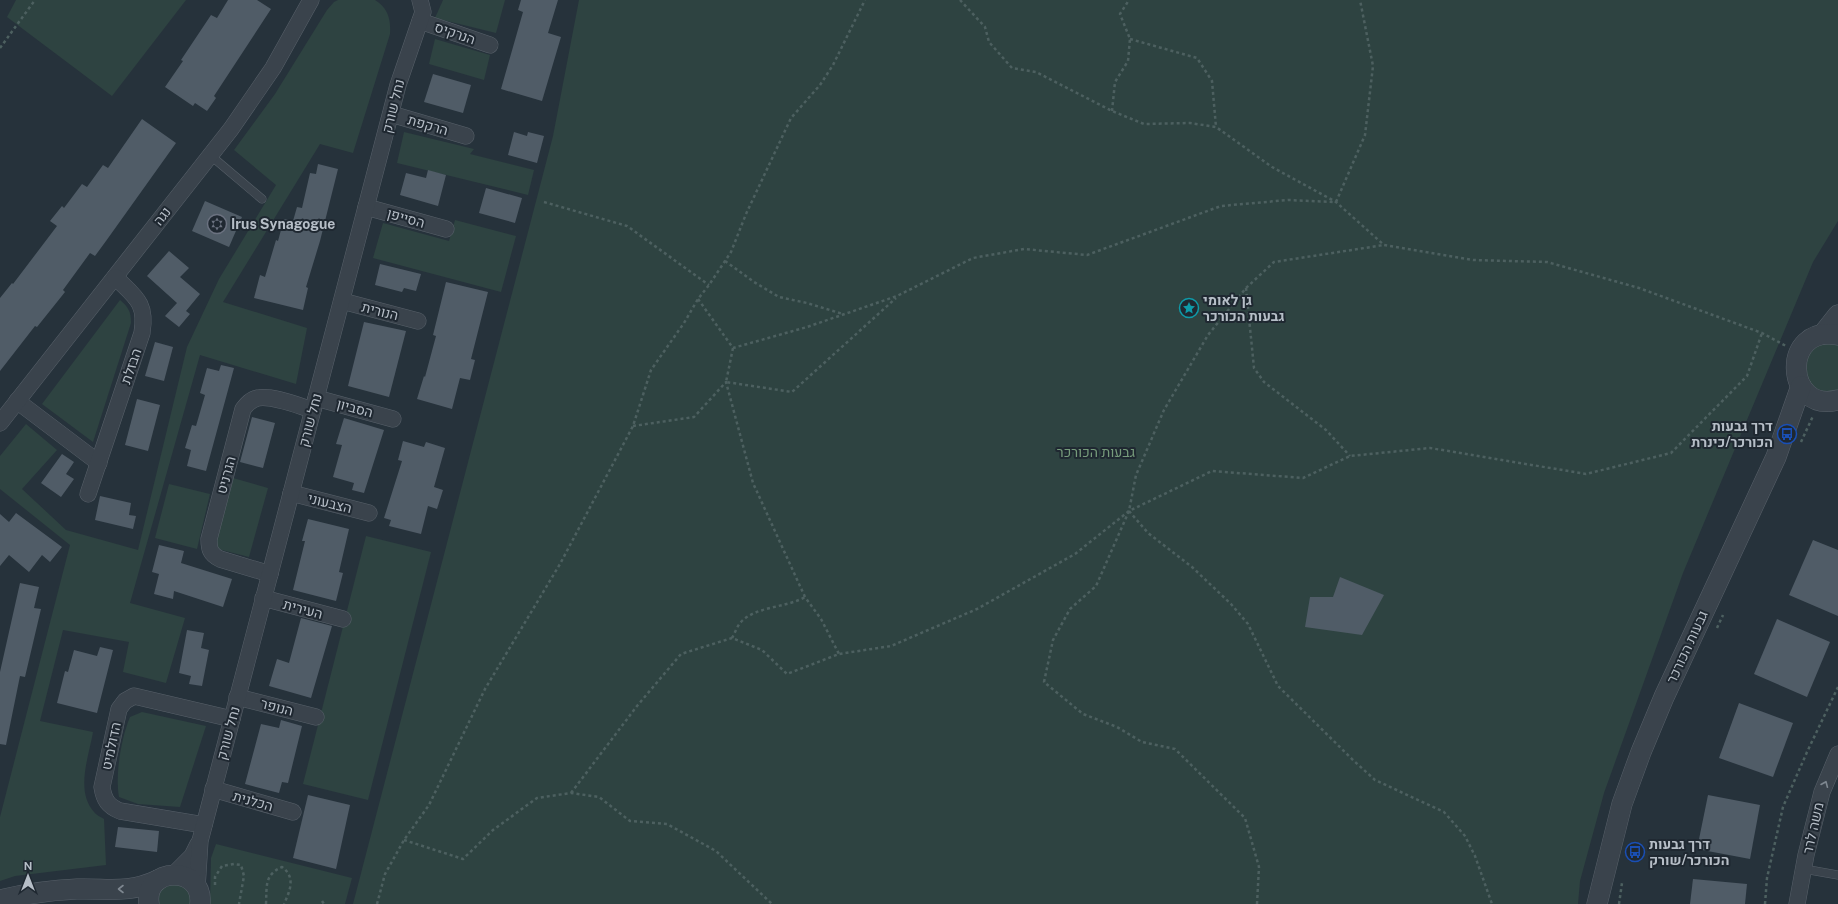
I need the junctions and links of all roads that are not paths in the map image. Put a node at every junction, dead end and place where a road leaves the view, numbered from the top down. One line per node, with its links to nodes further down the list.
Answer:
1 (311, 0): 7 (street, נגה)
2 (420, 0): 3 (street, נחל שורק)
3 (420, 21): 4 (street, הנרקיס); 5 (street, נחל שורק)
4 (490, 45)
5 (391, 114): 6 (street, הרקפת); 9 (street, נחל שורק)
6 (466, 136)
7 (210, 155): 8 (lane); 11 (street, נגה)
8 (262, 199)
9 (366, 207): 10 (street, הסייפן); 12 (street, נחל שורק)
10 (446, 229)
11 (115, 277): 18 (street, נגה); 23 (street, הבזלת)
12 (342, 301): 14 (street, הנורית); 19 (street, נחל שורק)
13 (1838, 315): 15 (street)
14 (418, 321)
15 (1831, 335): 16 (street)
16 (1801, 386): 17 (street); 22 (street, גבעות הכורכר)
17 (1829, 400): 22 (street, גבעות הכורכר)
18 (18, 401): 21 (street, נגה); 23 (street)
19 (314, 404): 20 (street, הסביון); 24 (street, נחל שורק); 27 (street, הגרניט)
20 (393, 419)
21 (0, 423)
22 (1776, 457): 38 (street, גבעות הכורכר)
23 (98, 463): 25 (street, הבזלת)
24 (291, 493): 26 (street, הצבעוני); 27 (street, נחל שורק)
25 (88, 494)
26 (369, 513)
27 (270, 574): 28 (street, נחל שורק)
28 (264, 598): 29 (street, העירית); 30 (street, נחל שורק)
29 (343, 619)
30 (237, 697): 31 (street, הנופר); 32 (street, נחל שורק)
31 (316, 717)
32 (232, 720): 34 (street, נחל שורק); 36 (street, הדולמיט)
33 (1838, 754): 39 (street, משה לרר, one-way to 33)
34 (213, 789): 35 (street, הכלנית); 36 (street, נחל שורק)
35 (293, 812)
36 (204, 824): 37 (street, נחל שורק)
37 (200, 841): 41 (street, נחל שורק); 42 (street, נחל שורק)
38 (1613, 843): 45 (street, גבעות הכורכר); 46 (street, גבעות הכורכר)
39 (1804, 869): 40 (lane); 47 (street, משה לרר)
40 (1838, 875)
41 (166, 877): 42 (street); 43 (street, one-way to 43); 44 (street)
42 (199, 897)
43 (0, 900)
44 (149, 904)
45 (1597, 904)
46 (1608, 904)
47 (1797, 904)

